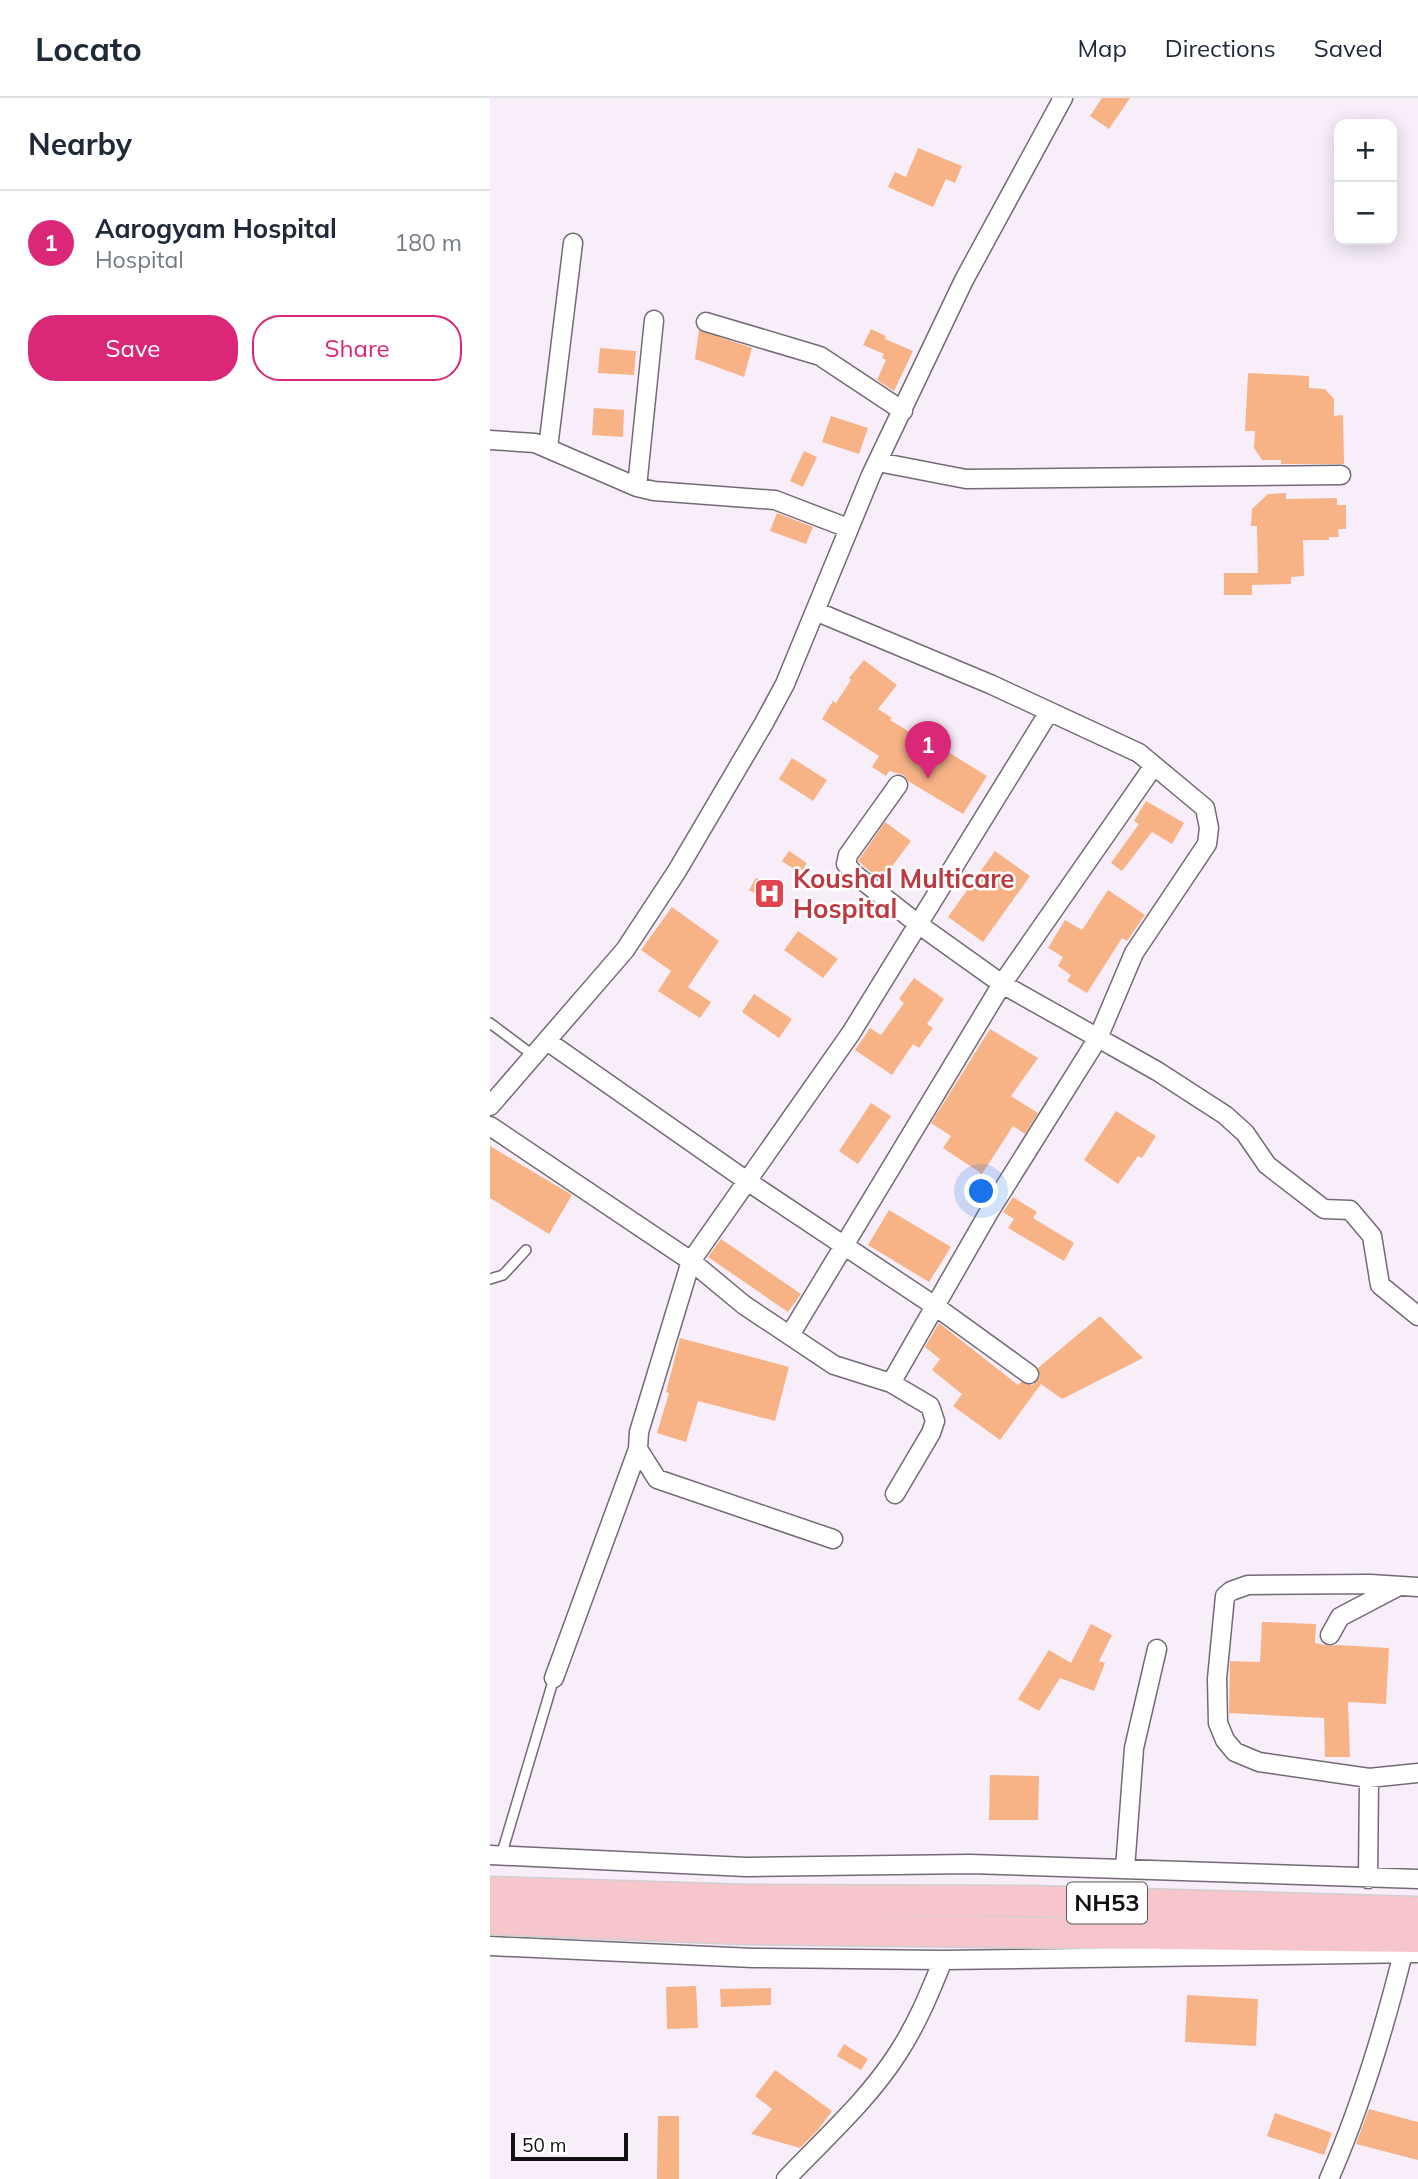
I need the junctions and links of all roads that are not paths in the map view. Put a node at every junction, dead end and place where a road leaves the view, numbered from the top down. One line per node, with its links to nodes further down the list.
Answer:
1 (1063, 98): 5 (street)
2 (573, 243): 7 (street)
3 (654, 320): 10 (street)
4 (706, 322): 5 (street)
5 (903, 411): 8 (street)
6 (490, 440): 7 (street)
7 (548, 449): 10 (street)
8 (878, 462): 9 (street); 11 (street)
9 (1341, 475)
10 (637, 487): 11 (street)
11 (848, 528): 12 (street)
12 (815, 611): 13 (street); 20 (street)
13 (1049, 712): 14 (street); 16 (street)
14 (1153, 766): 17 (street); 19 (street)
15 (898, 785): 16 (street)
16 (918, 924): 17 (street); 24 (street)
17 (1002, 984): 19 (street); 25 (street)
18 (490, 1023): 21 (lane)
19 (1098, 1038): 29 (street); 30 (street)
20 (547, 1041): 21 (street); 24 (street)
21 (534, 1056): 22 (street)
22 (490, 1106)
23 (490, 1126): 27 (street)
24 (747, 1181): 25 (street); 27 (street)
25 (844, 1245): 29 (street); 31 (street)
26 (526, 1250): 28 (lane)
27 (691, 1261): 31 (street); 34 (street)
28 (490, 1279)
29 (935, 1306): 32 (street); 33 (street)
30 (1418, 1315)
31 (790, 1335): 33 (street)
32 (1029, 1374)
33 (891, 1383): 35 (street)
34 (638, 1449): 36 (street); 40 (street)
35 (895, 1494)
36 (833, 1539)
37 (1409, 1586): 38 (street); 42 (street)
38 (1330, 1635)
39 (1157, 1649): 44 (street)
40 (554, 1678): 43 (lane)
41 (1418, 1773): 42 (street)
42 (1369, 1778): 45 (street)
43 (496, 1856): 44 (street)
44 (1125, 1869): 45 (street)
45 (1368, 1879): 46 (street)
46 (1418, 1879)
47 (490, 1892): 48 (highway, NH53)
48 (1418, 1912)
49 (490, 1919): 51 (highway, NH53)
50 (490, 1946): 52 (street)
51 (1413, 1948): 52 (street); 54 (street)
52 (943, 1960): 53 (street)
53 (786, 2179)
54 (1329, 2179)

